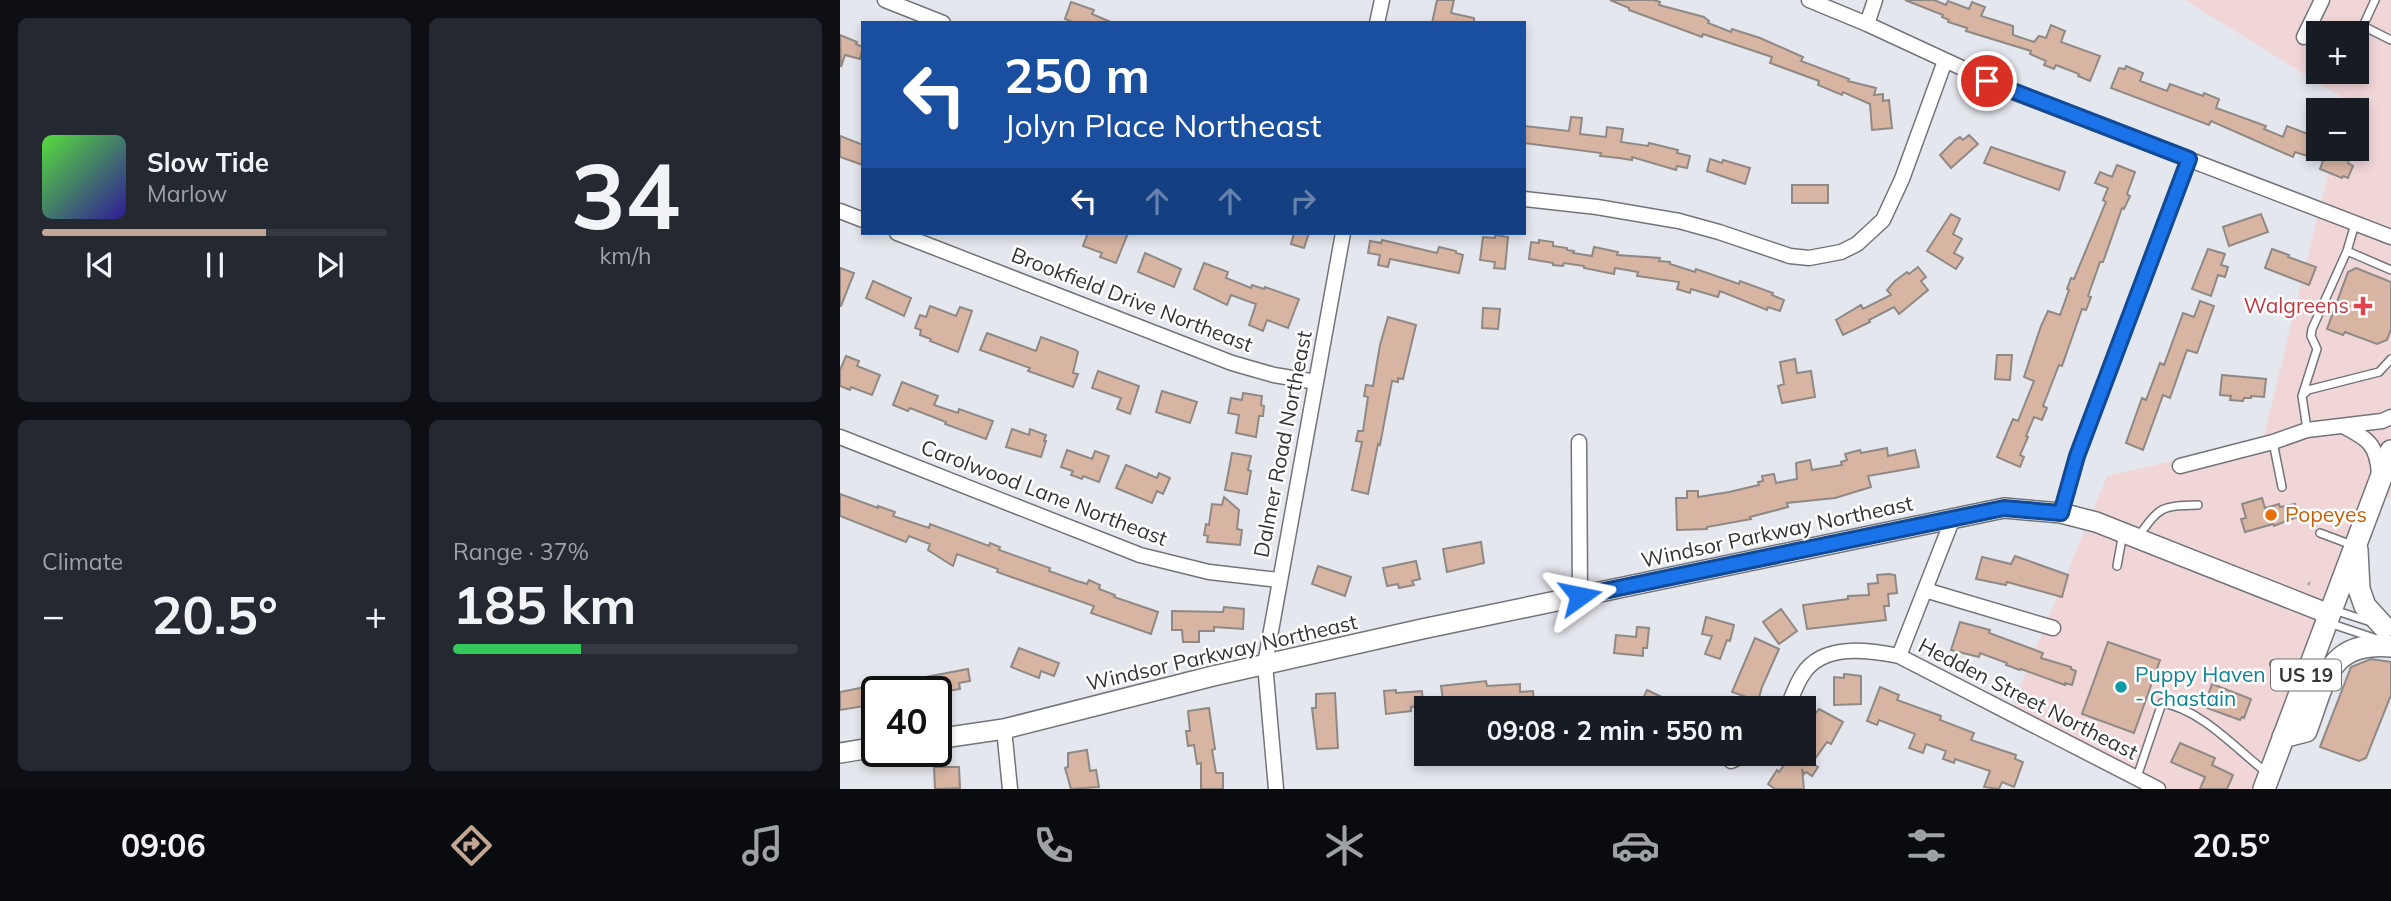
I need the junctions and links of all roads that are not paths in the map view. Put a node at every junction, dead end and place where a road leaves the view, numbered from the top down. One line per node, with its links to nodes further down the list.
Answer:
1 (885, 0): 7 (street)
2 (1382, 0): 8 (street)
3 (1809, 0): 9 (street)
4 (1875, 0): 9 (street)
5 (2322, 0): 10 (street)
6 (2375, 0): 11 (lane)
7 (938, 21)
8 (1377, 21)
9 (1867, 24): 12 (street)
10 (2304, 37)
11 (2391, 40)
12 (1945, 61): 13 (street); 14 (street)
13 (2189, 159): 17 (street); 37 (street)
14 (1526, 199)
15 (840, 211): 16 (street)
16 (861, 219)
17 (2356, 223): 18 (street); 21 (lane)
18 (2390, 234)
19 (902, 235): 24 (street, Brookfield Drive Northeast)
20 (1343, 235): 24 (street, Dalmer Road Northeast)
21 (2347, 251): 22 (lane); 25 (lane)
22 (2391, 270)
23 (2391, 359): 25 (lane)
24 (1316, 382): 43 (street, Dalmer Road Northeast)
25 (2302, 396): 28 (lane)
26 (2391, 417): 27 (street)
27 (2343, 426): 28 (street); 35 (street)
28 (2307, 430): 31 (street)
29 (840, 437): 43 (street, Carolwood Lane Northeast)
30 (1579, 442): 45 (street)
31 (2273, 442): 33 (street); 34 (lane)
32 (2391, 451): 35 (main road, US 19)
33 (2180, 466)
34 (2282, 487)
35 (2380, 488): 41 (main road, US 19)
36 (2198, 505): 40 (lane)
37 (2061, 513): 38 (street, Windsor Parkway Northeast); 40 (street, Windsor Parkway Northeast)
38 (1953, 518): 44 (street, Hedden Street Northeast); 45 (street, Windsor Parkway Northeast)
39 (2320, 533): 41 (lane)
40 (2130, 536): 42 (lane); 46 (street, Windsor Parkway Northeast)
41 (2356, 544): 46 (main road, US 19); 48 (main road)
42 (2117, 566)
43 (1279, 580): 50 (street, Dalmer Road Northeast)
44 (1924, 590): 47 (street); 49 (street, Hedden Street Northeast)
45 (1580, 596): 50 (street, Windsor Parkway Northeast)
46 (2329, 614): 48 (lane); 48 (lane); 52 (main road, US 19)
47 (2053, 628)
48 (2389, 637): 56 (main road)
49 (1899, 656): 53 (street); 59 (street, Hedden Street Northeast)
50 (1265, 664): 54 (street, Windsor Parkway Northeast); 62 (street, Dalmer Road Northeast)
51 (2273, 664): 52 (lane)
52 (2307, 674): 56 (main road, US 19)
53 (1793, 696)
54 (1004, 729): 55 (street, Windsor Parkway Northeast); 61 (street)
55 (952, 737)
56 (2283, 737): 60 (main road, US 19)
57 (861, 750): 58 (street)
58 (840, 753)
59 (2137, 778): 60 (lane); 63 (street, Hedden Street Northeast)
60 (2267, 782)
61 (1010, 789)
62 (1276, 789)
63 (2158, 789)

